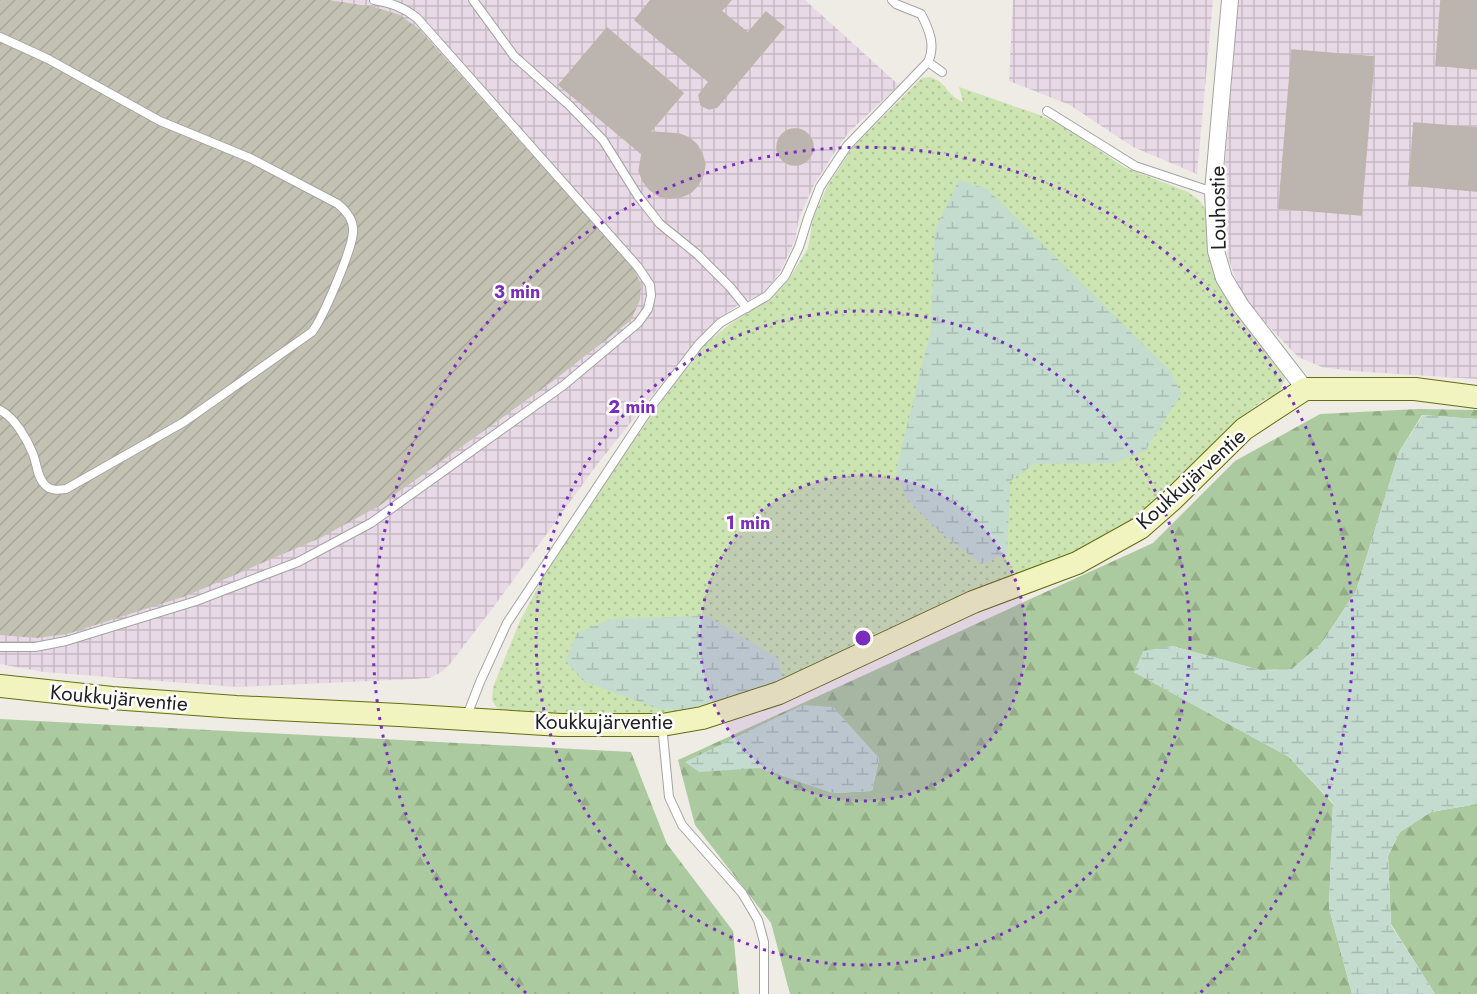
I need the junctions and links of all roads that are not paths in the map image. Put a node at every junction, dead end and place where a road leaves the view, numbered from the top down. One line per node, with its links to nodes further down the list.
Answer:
1 (374, 0): 14 (lane)
2 (473, 0): 10 (lane)
3 (892, 0): 6 (lane)
4 (1230, 0): 9 (street, Louhostie)
5 (0, 37): 13 (lane)
6 (928, 62): 7 (lane); 10 (lane)
7 (942, 72)
8 (1047, 111): 9 (lane)
9 (1213, 192): 11 (street, Louhostie)
10 (747, 308): 16 (lane)
11 (1305, 389): 12 (street); 17 (street, Koukkujärventie)
12 (1477, 397)
13 (0, 410)
14 (0, 647)
15 (0, 686): 16 (street, Koukkujärventie)
16 (466, 719): 17 (street, Koukkujärventie)
17 (662, 725): 18 (lane)
18 (764, 994)

